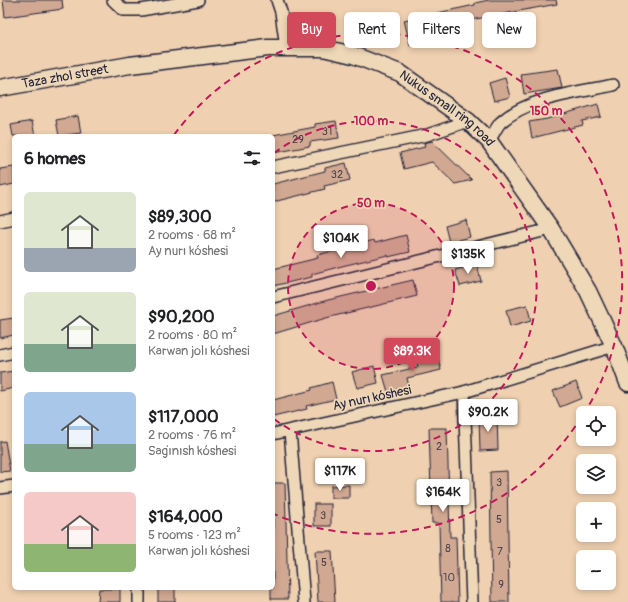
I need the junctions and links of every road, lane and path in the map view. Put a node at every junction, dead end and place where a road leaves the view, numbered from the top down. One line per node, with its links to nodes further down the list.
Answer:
1 (113, 0): 2 (street)
2 (198, 0)
3 (278, 0): 4 (street)
4 (286, 48): 5 (main road, Nukus small ring road); 8 (main road, Nukus small ring road)
5 (130, 66): 7 (main road, Taza zhol street)
6 (613, 85): 9 (street)
7 (0, 88)
8 (468, 121): 9 (main road, Nukus small ring road); 10 (street)
9 (489, 141): 13 (main road, Nukus small ring road)
10 (275, 167)
11 (12, 218): 12 (street)
12 (0, 221)
13 (551, 229): 14 (street); 15 (main road, Nukus small ring road)
14 (275, 297)
15 (614, 346): 18 (main road, Nukus small ring road); 19 (street, Ay nurı kóshesi)
16 (12, 352): 17 (street)
17 (0, 355)
18 (628, 383)
19 (464, 392): 20 (street, Ay nurı kóshesi); 27 (street)
20 (290, 431): 21 (street, Ay nurı kóshesi); 26 (street)
21 (275, 434)
22 (12, 486): 23 (street)
23 (0, 488)
24 (139, 590): 25 (street)
25 (139, 602)
26 (304, 602)
27 (472, 602)

